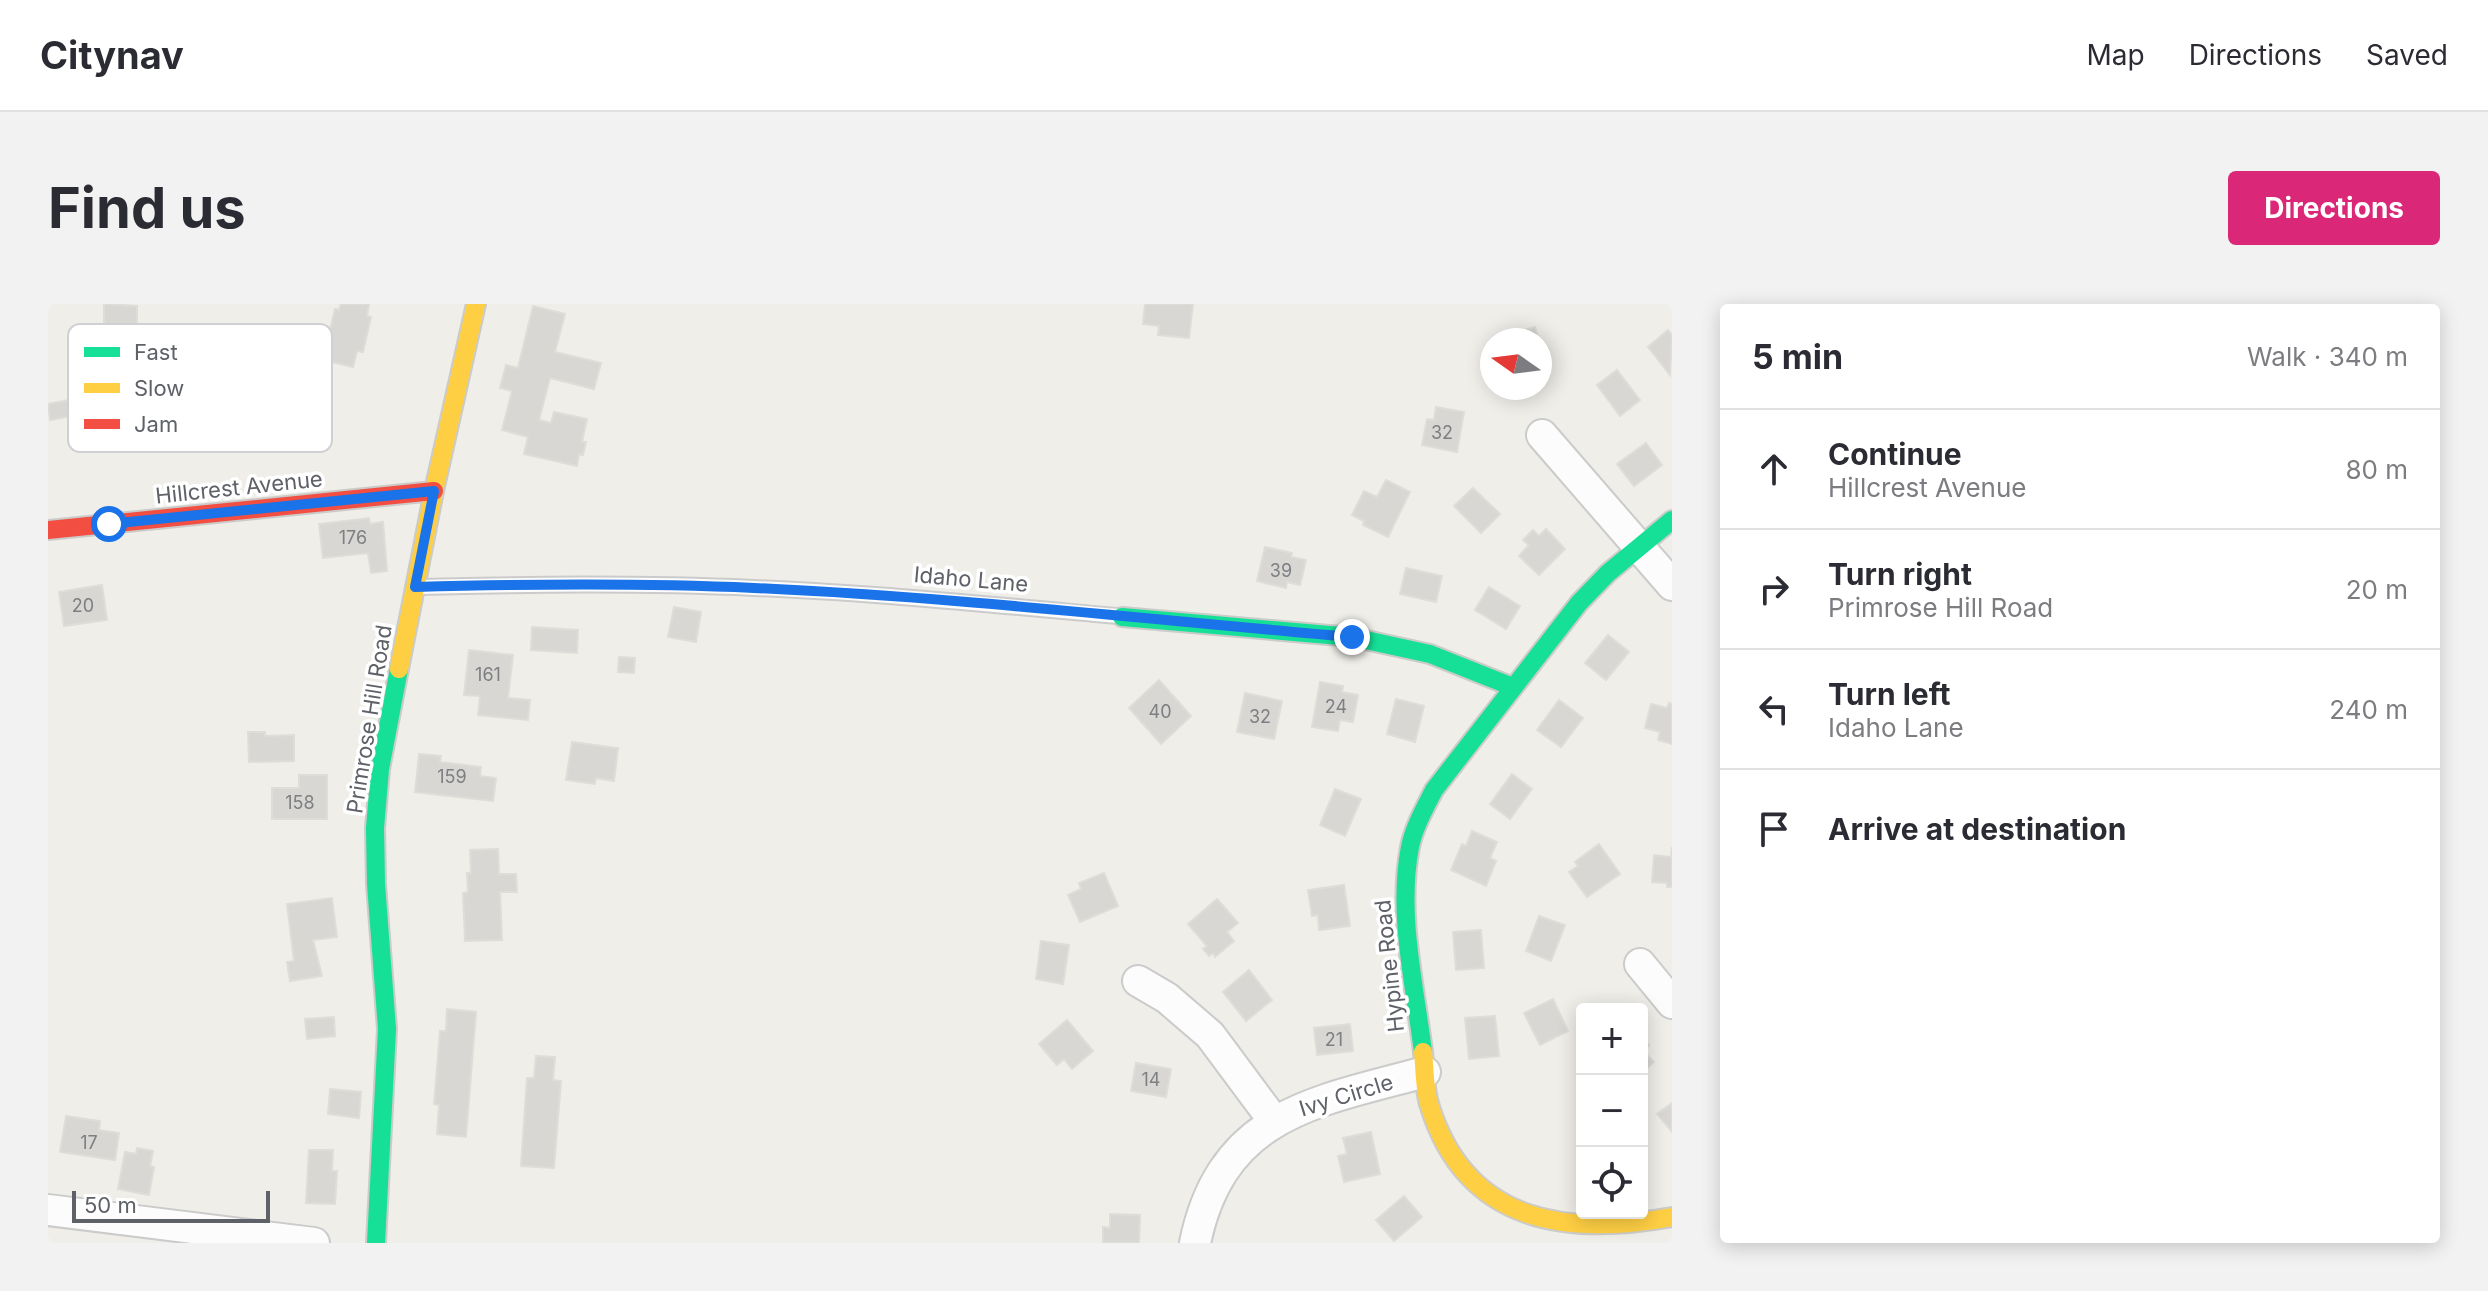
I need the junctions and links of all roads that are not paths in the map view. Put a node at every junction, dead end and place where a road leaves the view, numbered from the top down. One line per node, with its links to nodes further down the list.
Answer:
1 (476, 304): 3 (street, Primrose Hill Road)
2 (1542, 435): 6 (street)
3 (434, 491): 5 (street, Hillcrest Avenue); 8 (street, Primrose Hill Road)
4 (1672, 520): 6 (street, Hypine Road)
5 (48, 530)
6 (1639, 547): 7 (street); 10 (street, Hypine Road)
7 (1672, 585)
8 (415, 587): 9 (lane, Idaho Lane); 20 (street, Primrose Hill Road)
9 (1122, 617): 10 (street, Idaho Lane)
10 (1513, 687): 14 (street, Hypine Road)
11 (1640, 964): 13 (street)
12 (1138, 981): 15 (street)
13 (1672, 1003)
14 (1425, 1072): 15 (street, Ivy Circle); 18 (street, Hypine Road)
15 (1274, 1121): 21 (street, Ivy Circle)
16 (48, 1210): 19 (street)
17 (1672, 1217): 18 (street, Hypine Road)
18 (1543, 1233)
19 (314, 1243)
20 (376, 1243)
21 (1195, 1243)

